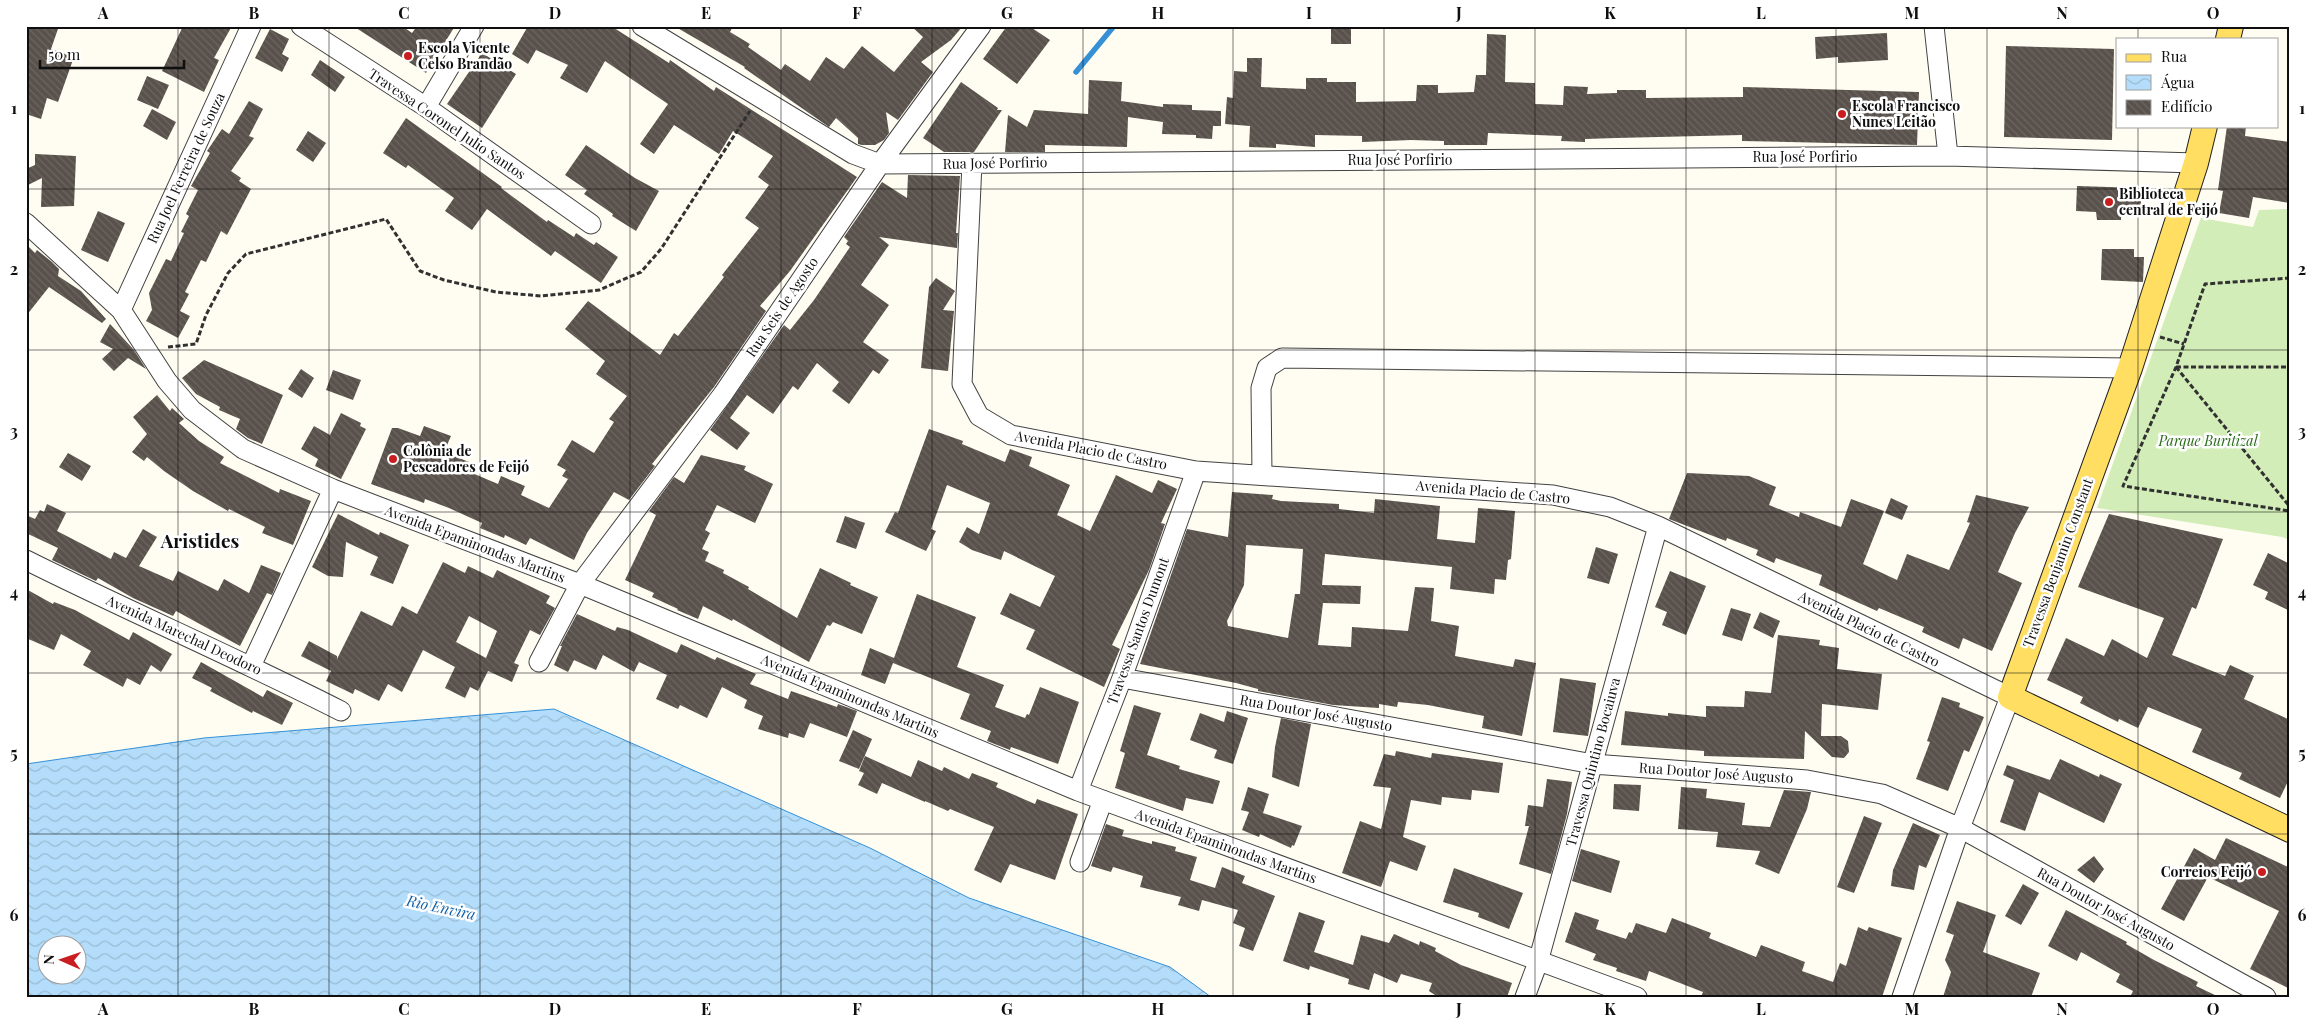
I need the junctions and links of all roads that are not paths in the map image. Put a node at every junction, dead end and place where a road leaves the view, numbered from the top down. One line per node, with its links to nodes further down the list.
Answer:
1 (251, 26): 15 (street, Rua Joel Ferreira de Souza)
2 (301, 26): 7 (street, Travessa Coronel Julio Santos)
3 (474, 26): 7 (street)
4 (642, 26): 12 (street, Rua José Porfirio)
5 (981, 26): 12 (street, Rua Seis de Agosto)
6 (1934, 26): 9 (street)
7 (426, 107): 14 (street, Travessa Coronel Julio Santos)
8 (2204, 128): 10 (main road, Travessa Benjamin Constant)
9 (1948, 156): 10 (street, Rua José Porfirio); 11 (street, Rua José Porfirio)
10 (2196, 162): 16 (main road, Travessa Benjamin Constant)
11 (972, 163): 12 (street, Rua José Porfirio); 17 (street, Avenida Placio de Castro)
12 (880, 164): 22 (street, Rua Seis de Agosto)
13 (26, 223): 15 (street, Avenida Epaminondas Martins)
14 (591, 224)
15 (121, 310): 19 (street, Avenida Epaminondas Martins)
16 (2130, 368): 18 (street); 26 (main road, Travessa Benjamin Constant)
17 (1196, 471): 18 (street, Avenida Placio de Castro); 25 (street, Travessa Santos Dumont)
18 (1262, 475): 20 (street, Avenida Placio de Castro)
19 (333, 489): 22 (street, Avenida Epaminondas Martins); 24 (street)
20 (1658, 526): 26 (street, Avenida Placio de Castro); 28 (street, Travessa Quintino Bocaiuva)
21 (26, 560): 24 (street, Avenida Marechal Deodoro)
22 (580, 584): 23 (street, Rua Seis de Agosto); 29 (street, Avenida Epaminondas Martins)
23 (539, 662)
24 (251, 666): 27 (street, Avenida Marechal Deodoro)
25 (1122, 678): 28 (street, Rua Doutor José Augusto); 29 (street, Travessa Santos Dumont)
26 (2010, 697): 31 (street, Travessa Benjamin Constant); 32 (main road, Avenida Placio de Castro)
27 (340, 711)
28 (1593, 764): 31 (street, Rua Doutor José Augusto); 34 (street, Travessa Quintino Bocaiuva)
29 (1078, 791): 30 (street, Avenida Epaminondas Martins)
30 (1103, 800): 33 (street); 34 (street, Avenida Epaminondas Martins)
31 (1960, 828): 37 (street, Travessa Benjamin Constant); 38 (street, Rua Doutor José Augusto)
32 (2290, 830)
33 (1080, 862)
34 (1538, 962): 35 (street, Travessa Quintino Bocaiuva); 36 (street, Avenida Epaminondas Martins)
35 (1525, 997)
36 (1637, 997)
37 (1902, 997)
38 (2266, 997)

